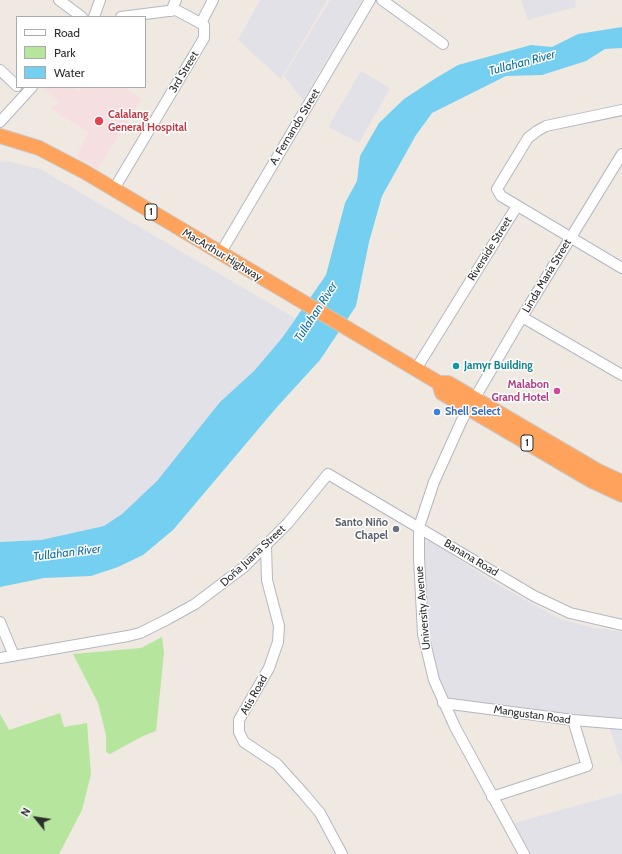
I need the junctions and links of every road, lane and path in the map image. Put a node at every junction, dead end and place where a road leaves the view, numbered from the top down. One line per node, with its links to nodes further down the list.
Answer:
1 (59, 0): 8 (street)
2 (100, 0): 9 (street)
3 (176, 0): 7 (street)
4 (213, 0): 11 (street)
5 (370, 0): 23 (street, A. Fernando Street)
6 (382, 0): 12 (street)
7 (171, 11): 10 (street); 11 (street)
8 (81, 16)
9 (94, 16)
10 (129, 16)
11 (201, 23): 20 (street, 3rd Street)
12 (443, 44)
13 (0, 70): 14 (street)
14 (16, 86)
15 (29, 91): 17 (street)
16 (622, 110): 21 (street, Riverside Street)
17 (0, 122)
18 (0, 136): 20 (highway, MacArthur Highway / 1)
19 (622, 154): 22 (street, Linda Maria Street)
20 (114, 189): 23 (highway, MacArthur Highway / 1)
21 (517, 206): 22 (street); 26 (street, Riverside Street)
22 (570, 238): 24 (street); 25 (street, Linda Maria Street)
23 (220, 254): 26 (highway, MacArthur Highway / 1)
24 (622, 268)
25 (522, 317): 27 (street); 28 (street, Linda Maria Street)
26 (416, 370): 28 (highway, MacArthur Highway / 1)
27 (622, 375)
28 (472, 404): 30 (highway, MacArthur Highway / 1); 31 (highway, MacArthur Highway / 1); 32 (street, University Avenue)
29 (328, 474): 32 (street, Banana Road); 33 (street, Doña Juana Street)
30 (622, 482)
31 (622, 495)
32 (419, 527): 35 (street, Banana Road); 38 (street, University Avenue)
33 (266, 546): 36 (street, Doña Juana Street); 42 (street, Atis Road)
34 (0, 622): 36 (street)
35 (622, 624)
36 (14, 656): 37 (street, Doña Juana Street)
37 (0, 658)
38 (443, 703): 39 (street, Mangustan Road); 41 (street, University Avenue)
39 (573, 720): 40 (street, Mangustan Road); 41 (street)
40 (622, 724)
41 (492, 797): 43 (street, University Avenue)
42 (342, 854)
43 (524, 854)

